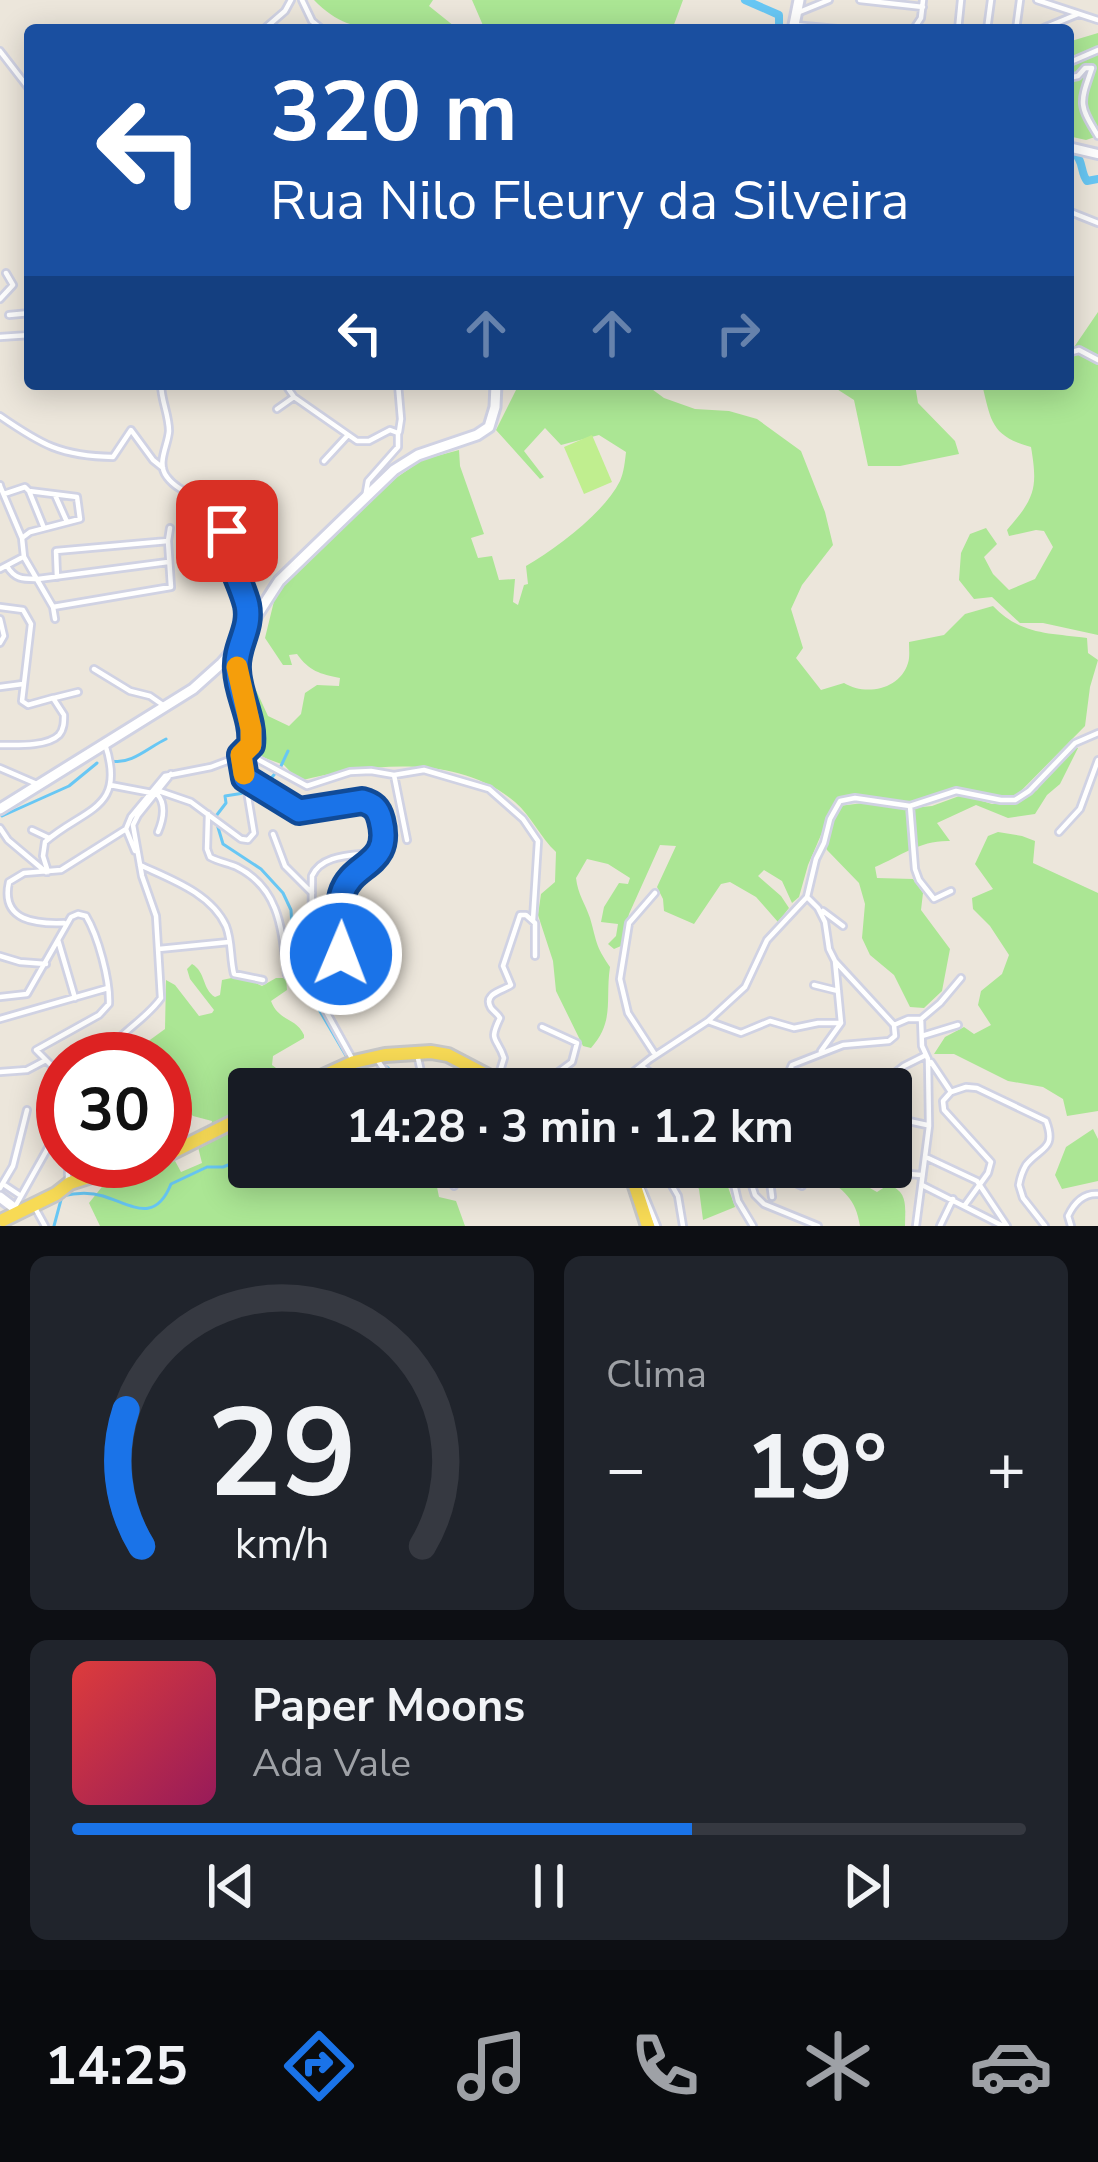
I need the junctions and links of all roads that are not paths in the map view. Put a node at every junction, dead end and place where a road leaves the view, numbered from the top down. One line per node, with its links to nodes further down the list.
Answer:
1 (291, 0): 11 (street)
2 (800, 0): 10 (main road)
3 (829, 0): 10 (street)
4 (860, 0): 6 (street)
5 (1037, 0): 8 (street)
6 (894, 2): 7 (street)
7 (923, 3)
8 (1078, 14): 9 (street); 12 (street)
9 (1098, 20)
10 (795, 23)
11 (270, 24)
12 (1054, 24)
13 (0, 51): 17 (street)
14 (1074, 60): 15 (street)
15 (1092, 68): 16 (street); 18 (street)
16 (1074, 77)
17 (24, 82)
18 (1098, 136)
19 (6, 273): 20 (street)
20 (0, 299)
21 (24, 314): 22 (street)
22 (10, 315)
23 (162, 390): 33 (street)
24 (290, 390): 27 (street)
25 (399, 390): 30 (street)
26 (496, 390): 38 (main road)
27 (294, 397): 28 (street); 31 (street)
28 (277, 409)
29 (0, 416): 33 (street)
30 (398, 433): 31 (street); 38 (street)
31 (348, 436): 32 (street)
32 (324, 461)
33 (163, 468): 53 (street)
34 (0, 485): 36 (street)
35 (29, 491): 36 (street); 37 (street); 40 (street)
36 (4, 494): 42 (street)
37 (55, 494): 39 (street); 39 (street)
38 (365, 498): 53 (main road)
39 (67, 523): 40 (street)
40 (44, 528): 42 (street)
41 (170, 528): 43 (street)
42 (22, 538): 44 (street)
43 (167, 542): 45 (street); 47 (street)
44 (24, 557): 46 (street); 48 (street)
45 (169, 562): 47 (street); 50 (street)
46 (4, 568): 48 (street)
47 (57, 577): 48 (street)
48 (38, 580): 50 (street)
49 (0, 607): 57 (street)
50 (53, 607): 52 (street)
51 (0, 619): 54 (street)
52 (56, 620)
53 (248, 630): 55 (main road)
54 (0, 643)
55 (237, 646): 61 (main road); 65 (street)
56 (94, 669): 61 (street)
57 (22, 684): 58 (street); 60 (street)
58 (0, 687)
59 (78, 692): 60 (street)
60 (53, 698): 64 (street)
61 (166, 706): 63 (main road)
62 (1098, 733): 73 (street)
63 (104, 743): 70 (main road); 71 (street)
64 (0, 745)
65 (244, 754): 68 (street); 69 (street); 72 (street)
66 (1098, 760): 80 (street)
67 (0, 768): 70 (street)
68 (394, 775): 83 (street); 96 (street)
69 (245, 778): 75 (street); 84 (street)
70 (38, 784): 74 (main road)
71 (110, 785): 72 (street); 82 (street)
72 (157, 793): 75 (street); 77 (street); 79 (street); 85 (street)
73 (910, 806): 90 (street); 93 (street)
74 (0, 809)
75 (208, 814): 107 (street)
76 (0, 828): 89 (street)
77 (126, 829): 85 (street); 89 (street)
78 (32, 830): 82 (street)
79 (158, 832)
80 (1059, 832)
81 (273, 834): 87 (street)
82 (49, 838): 89 (street)
83 (407, 840)
84 (381, 852): 92 (street); 102 (street)
85 (137, 855): 88 (street)
86 (274, 859): 87 (street)
87 (284, 864): 92 (street)
88 (140, 865): 100 (street); 101 (street)
89 (47, 872): 94 (street)
90 (951, 891)
91 (655, 892): 126 (street)
92 (312, 893): 130 (street)
93 (808, 897): 95 (street); 117 (street)
94 (3, 905): 97 (street)
95 (818, 908): 98 (street); 105 (street)
96 (533, 920): 104 (street); 137 (street)
97 (66, 923): 99 (street); 111 (street)
98 (843, 926)
99 (58, 940): 106 (street); 114 (street)
100 (230, 942): 101 (street); 109 (street)
101 (159, 949): 123 (street)
102 (341, 954)
103 (0, 956): 106 (street)
104 (535, 956)
105 (835, 961): 112 (street); 119 (street)
106 (46, 964): 113 (street)
107 (287, 975)
108 (961, 977): 116 (street)
109 (262, 980)
110 (814, 985): 112 (street)
111 (108, 988): 114 (street); 122 (street)
112 (838, 991): 118 (street)
113 (0, 997)
114 (76, 998): 115 (street)
115 (0, 1018)
116 (921, 1018): 119 (street); 124 (street)
117 (708, 1021): 118 (street); 126 (street)
118 (841, 1023): 127 (street)
119 (894, 1025): 127 (street)
120 (958, 1025): 124 (street)
121 (542, 1027): 138 (street)
122 (67, 1032)
123 (126, 1032)
124 (922, 1036): 129 (street)
125 (417, 1053): 128 (main road); 135 (street); 136 (main road)
126 (656, 1055): 132 (street)
127 (818, 1055): 141 (street)
128 (375, 1057): 130 (main road); 134 (street)
129 (927, 1057): 142 (street); 144 (street); 148 (street)
130 (354, 1061): 133 (main road)
131 (36, 1065): 143 (street)
132 (641, 1066): 139 (street); 140 (street)
133 (339, 1068)
134 (383, 1068)
135 (420, 1068)
136 (469, 1068)
137 (499, 1068)
138 (563, 1068)
139 (638, 1068)
140 (644, 1068)
141 (790, 1068)
142 (908, 1068)
143 (0, 1072)
144 (951, 1092): 154 (street); 181 (street)
145 (27, 1110): 156 (street)
146 (912, 1122): 148 (street)
147 (228, 1124): 149 (main road)
148 (929, 1126): 150 (street)
149 (192, 1142)
150 (927, 1158): 153 (street); 154 (street)
151 (36, 1171): 169 (street)
152 (912, 1175): 153 (street)
153 (923, 1175): 155 (street)
154 (980, 1184): 168 (street); 180 (street)
155 (922, 1185): 167 (street); 178 (street)
156 (1, 1186): 169 (street)
157 (61, 1188): 169 (main road)
158 (636, 1188): 173 (main road)
159 (642, 1188): 174 (street)
160 (673, 1188): 175 (street)
161 (735, 1188): 176 (street)
162 (753, 1188): 177 (street)
163 (771, 1188): 166 (street)
164 (1098, 1195): 182 (street)
165 (0, 1197): 169 (main road)
166 (772, 1197)
167 (953, 1199): 168 (street); 179 (street)
168 (965, 1205): 170 (street)
169 (13, 1213): 171 (street)
170 (985, 1216): 172 (street); 180 (street)
171 (41, 1225)
172 (981, 1225)
173 (648, 1226)
174 (657, 1226)
175 (683, 1226)
176 (753, 1226)
177 (818, 1226)
178 (916, 1226)
179 (940, 1226)
180 (1005, 1226)
181 (1045, 1226)
182 (1071, 1226)

